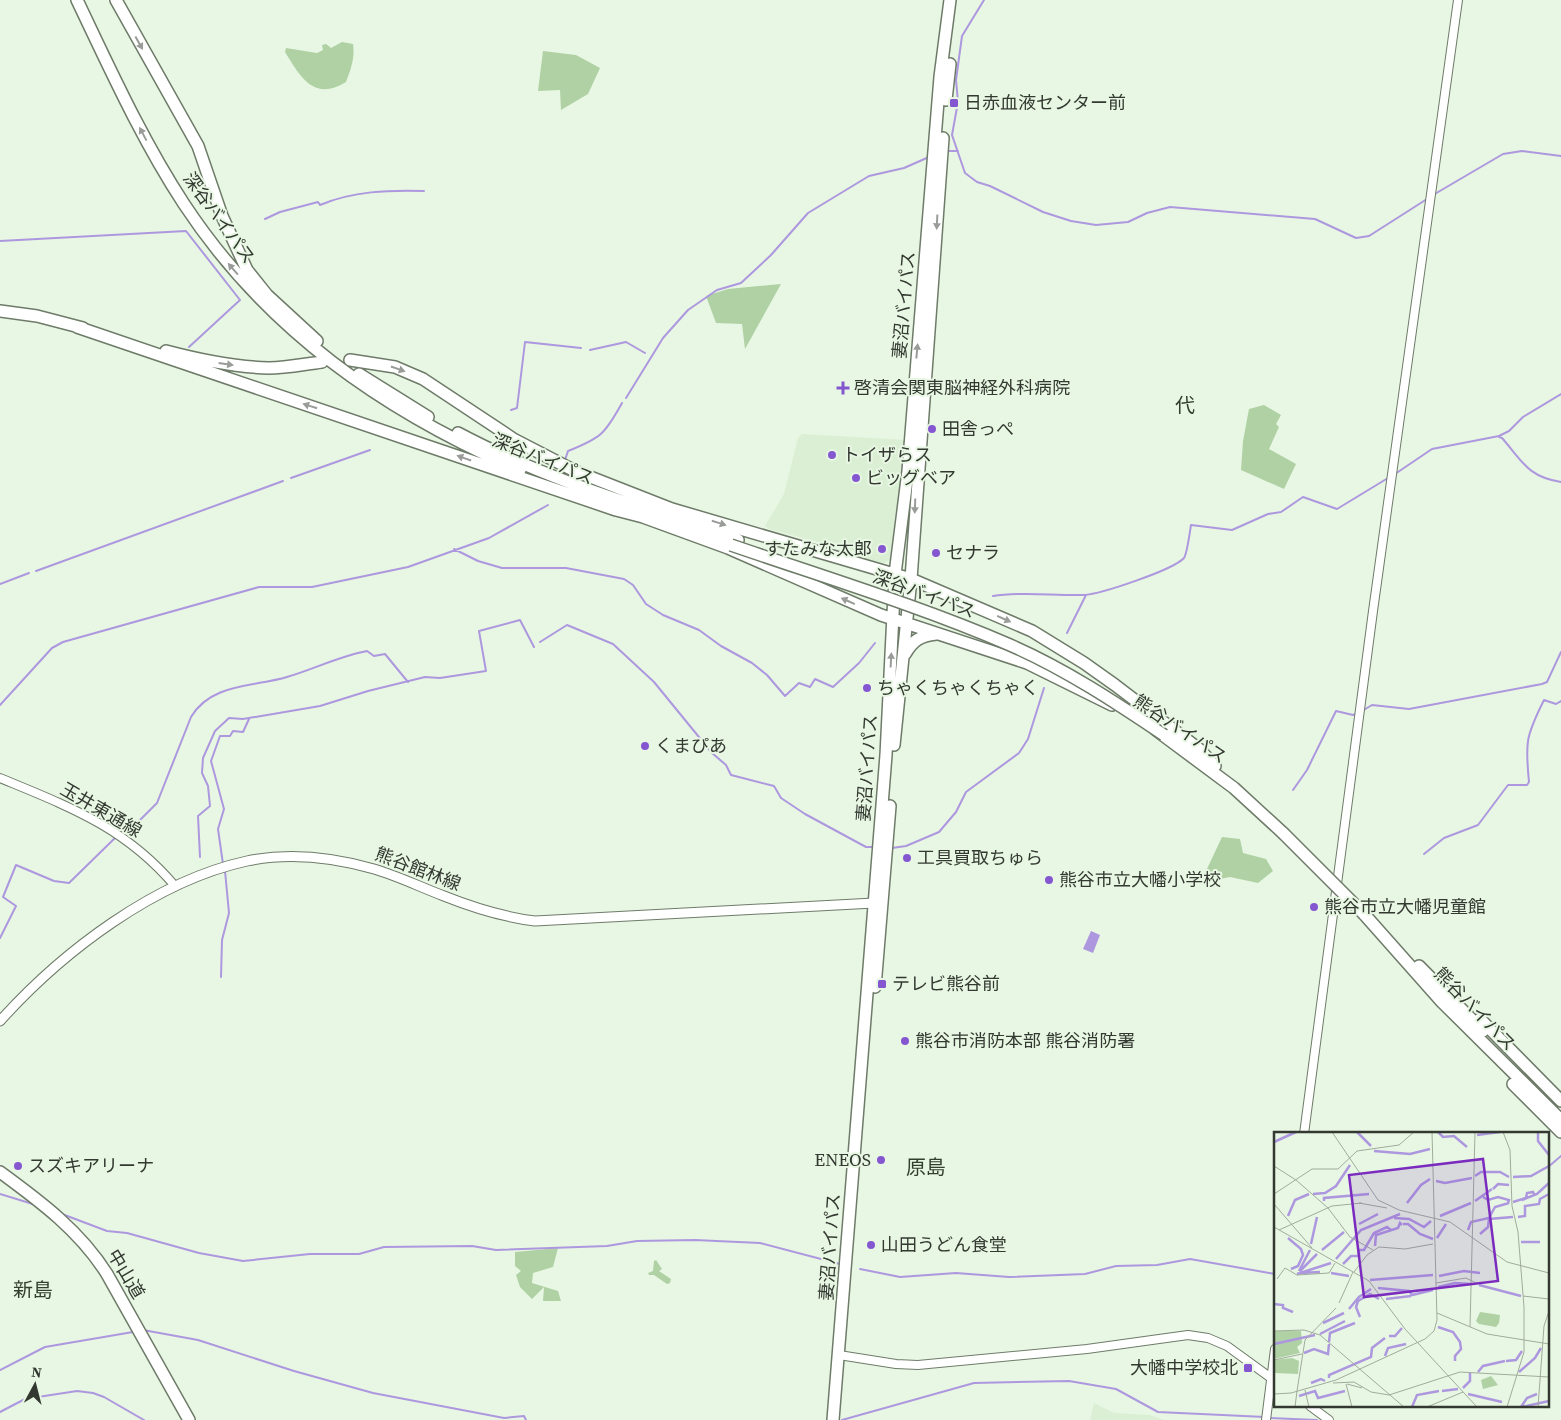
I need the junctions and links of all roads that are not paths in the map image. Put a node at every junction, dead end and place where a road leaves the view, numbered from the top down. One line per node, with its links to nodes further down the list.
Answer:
1 (78, 0): 13 (highway, 深谷バイパス, one-way to 1)
2 (116, 0): 11 (highway, 深谷バイパス, one-way to 11)
3 (950, 0): 6 (highway, 妻沼バイパス)
4 (958, 0): 6 (highway, 妻沼バイパス)
5 (1458, 0): 34 (street)
6 (938, 154): 15 (highway, 妻沼バイパス, one-way to 6); 16 (highway, 妻沼バイパス, one-way to 16)
7 (0, 311): 8 (highway)
8 (77, 327): 10 (highway, one-way to 10); 13 (highway, one-way to 8)
9 (350, 360): 12 (highway, one-way to 12)
10 (322, 362)
11 (586, 488): 12 (highway); 14 (highway, 深谷バイパス)
12 (672, 509): 15 (highway, one-way to 15)
13 (643, 517): 14 (highway, 深谷バイパス); 17 (highway, 熊谷バイパス, one-way to 13)
14 (734, 543): 21 (highway, 深谷バイパス, bridge)
15 (895, 574): 16 (highway); 17 (highway, 妻沼バイパス)
16 (911, 579): 18 (highway, 妻沼バイパス); 22 (highway, one-way to 22)
17 (894, 619): 18 (highway, 熊谷バイパス); 26 (highway, 妻沼バイパス, one-way to 17)
18 (906, 623): 19 (highway, 熊谷バイパス); 20 (highway, 妻沼バイパス)
19 (940, 634): 20 (highway); 21 (highway, 熊谷バイパス, bridge)
20 (904, 656): 37 (highway, 妻沼バイパス)
21 (1166, 732): 22 (highway, 熊谷バイパス); 24 (highway, 熊谷バイパス)
22 (1215, 766): 24 (highway, 熊谷バイパス)
23 (0, 778): 25 (street, 玉井東通線)
24 (1285, 830): 27 (highway, 熊谷バイパス, bridge)
25 (175, 886): 26 (main road, 熊谷館林線); 30 (main road, 熊谷館林線)
26 (874, 903): 37 (highway, 妻沼バイパス)
27 (1366, 911): 28 (highway, 熊谷バイパス); 29 (highway, 熊谷バイパス)
28 (1420, 967): 31 (highway); 32 (highway, 熊谷バイパス)
29 (1442, 1002): 33 (highway, 熊谷バイパス); 35 (highway)
30 (0, 1021)
31 (1561, 1101)
32 (1561, 1111)
33 (1561, 1120)
34 (1304, 1132)
35 (1561, 1132)
36 (0, 1172): 43 (highway, 中山道)
37 (842, 1355): 39 (street); 40 (highway, 妻沼バイパス)
38 (1274, 1364): 39 (street)
39 (1273, 1380): 42 (street)
40 (840, 1384): 44 (highway, 妻沼バイパス); 45 (highway, 妻沼バイパス)
41 (1313, 1408): 46 (street)
42 (1266, 1417)
43 (189, 1420)
44 (833, 1420)
45 (840, 1420)
46 (1329, 1420)

